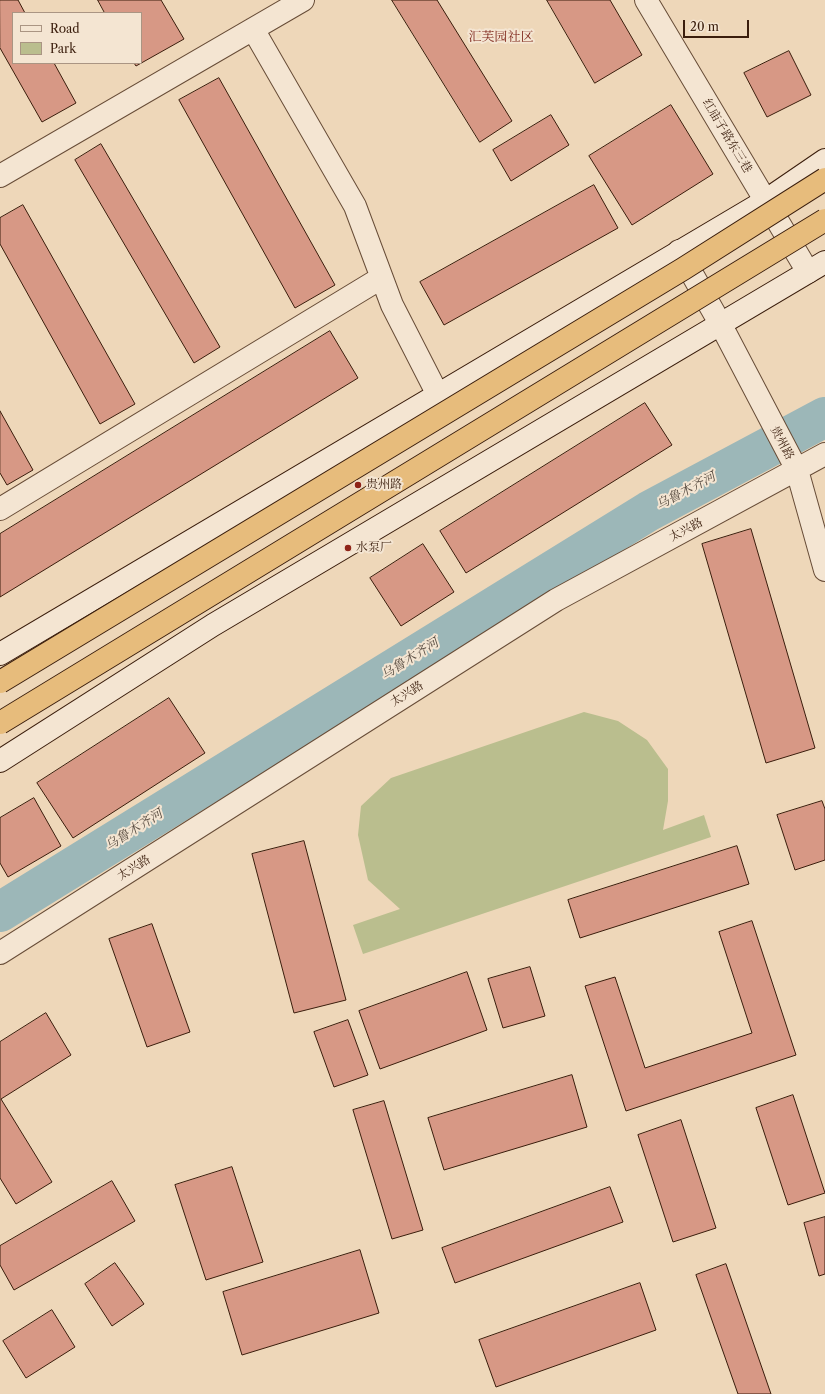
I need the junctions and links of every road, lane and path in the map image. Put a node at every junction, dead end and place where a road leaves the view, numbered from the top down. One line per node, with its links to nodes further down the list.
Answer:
1 (303, 0): 3 (street)
2 (646, 0): 7 (street, 红庙子路东三巷)
3 (253, 29): 5 (street); 13 (street)
4 (825, 160): 7 (street)
5 (0, 176)
6 (825, 179): 21 (highway, bridge)
7 (765, 201): 11 (street); 12 (street, 红庙子路东三巷)
8 (825, 220): 10 (highway, bridge)
9 (825, 238): 10 (highway)
10 (786, 244): 22 (highway, bridge)
11 (679, 251): 14 (street, 贵州路); 15 (street)
12 (817, 267): 14 (street)
13 (381, 278): 15 (street); 18 (street)
14 (721, 324): 17 (street, 贵州路); 23 (street)
15 (438, 395): 20 (street)
16 (825, 454): 17 (street, 太兴路)
17 (794, 465): 19 (street, 贵州路); 24 (street, 太兴路)
18 (0, 509)
19 (825, 570)
20 (0, 654)
21 (0, 682)
22 (0, 723)
23 (0, 761)
24 (0, 953)

